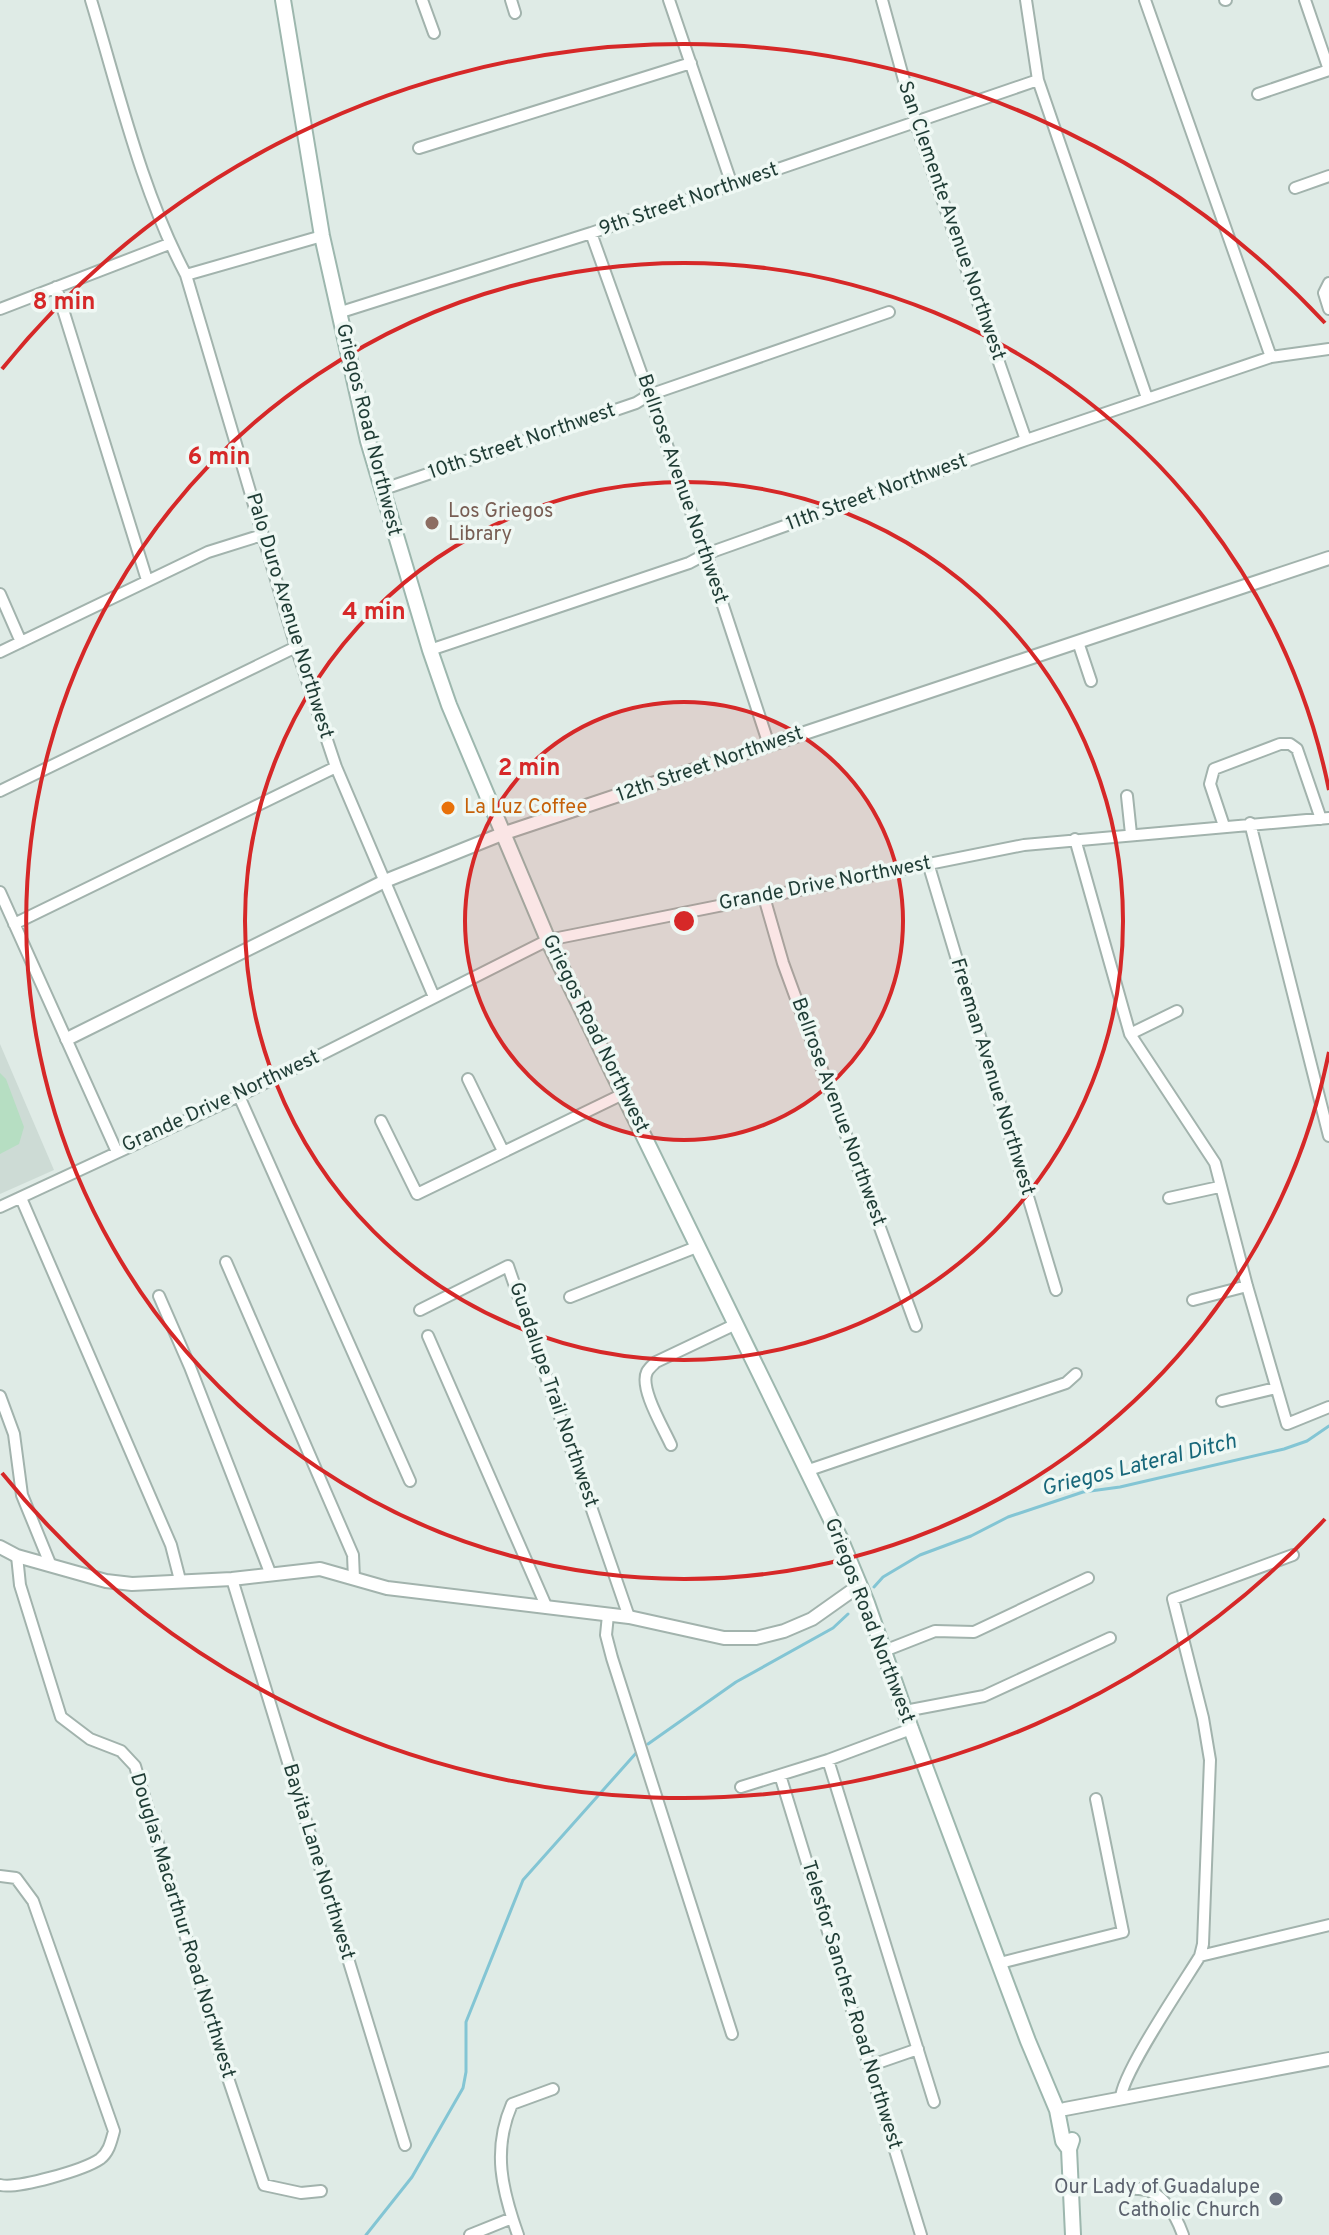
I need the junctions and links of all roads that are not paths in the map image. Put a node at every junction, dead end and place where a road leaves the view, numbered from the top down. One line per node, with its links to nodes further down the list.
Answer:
1 (91, 0): 23 (street, Palo Duro Avenue Northwest)
2 (283, 0): 22 (main road, Griegos Road Northwest)
3 (422, 0): 11 (street)
4 (511, 0): 10 (street)
5 (669, 0): 12 (street)
6 (882, 0): 16 (street, San Clemente Avenue Northwest)
7 (1026, 0): 14 (street)
8 (1145, 0): 32 (street)
9 (1305, 0): 13 (street)
10 (515, 13)
11 (434, 33)
12 (691, 63): 17 (street); 19 (street)
13 (1329, 70): 15 (street)
14 (1038, 80): 16 (street, 9th Street Northwest); 34 (street)
15 (1258, 94)
16 (916, 124): 19 (street, 9th Street Northwest); 35 (street, San Clemente Avenue Northwest)
17 (419, 148)
18 (1329, 176): 20 (street)
19 (732, 185): 21 (street, 9th Street Northwest)
20 (1295, 188)
21 (591, 233): 30 (street, 9th Street Northwest); 33 (street, Bellrose Avenue Northwest)
22 (322, 236): 24 (street); 30 (main road, Griegos Road Northwest)
23 (169, 244): 24 (street, Palo Duro Avenue Northwest); 26 (street)
24 (186, 275): 37 (street, Palo Duro Avenue Northwest)
25 (1327, 286): 28 (street)
26 (56, 287): 27 (street); 40 (street)
27 (0, 309)
28 (1329, 309)
29 (889, 312): 33 (street, 10th Street Northwest)
30 (338, 313): 36 (main road, Griegos Road Northwest)
31 (1329, 349): 32 (street, 11th Street Northwest)
32 (1271, 357): 34 (street, 11th Street Northwest)
33 (649, 395): 36 (street, 10th Street Northwest); 38 (street, Bellrose Avenue Northwest)
34 (1147, 398): 35 (street, 11th Street Northwest)
35 (1026, 440): 38 (street, 11th Street Northwest)
36 (381, 490): 45 (main road, Griegos Road Northwest)
37 (262, 535): 40 (street); 44 (street, Palo Duro Avenue Northwest)
38 (706, 554): 45 (street, 11th Street Northwest); 48 (street, Bellrose Avenue Northwest)
39 (1329, 558): 43 (street, 12th Street Northwest)
40 (147, 580): 42 (street)
41 (0, 594): 42 (street)
42 (21, 642): 46 (street)
43 (1078, 642): 47 (street); 48 (street, 12th Street Northwest)
44 (296, 647): 49 (street, Palo Duro Avenue Northwest); 50 (street)
45 (430, 650): 55 (main road, Griegos Road Northwest)
46 (0, 652)
47 (1091, 681)
48 (769, 745): 55 (street, 12th Street Northwest)
49 (336, 767): 59 (street, Palo Duro Avenue Northwest); 62 (street)
50 (0, 791)
51 (1127, 796): 56 (street)
52 (1325, 818): 53 (street, Grande Drive Northwest); 54 (street)
53 (1250, 823): 54 (street, Grande Drive Northwest); 72 (street)
54 (1224, 826): 56 (street, Grande Drive Northwest)
55 (502, 834): 59 (street, 12th Street Northwest); 63 (main road, Griegos Road Northwest)
56 (1131, 834): 57 (street, Grande Drive Northwest)
57 (1075, 839): 58 (street, Grande Drive Northwest); 66 (street)
58 (928, 863): 61 (street, Grande Drive Northwest); 82 (street, Freeman Avenue Northwest)
59 (385, 881): 64 (street, Palo Duro Avenue Northwest); 67 (street, 12th Street Northwest)
60 (0, 892): 62 (street)
61 (764, 897): 63 (street, Grande Drive Northwest); 88 (street, Bellrose Avenue Northwest)
62 (14, 924): 67 (street)
63 (548, 940): 64 (street, Grande Drive Northwest); 69 (main road, Griegos Road Northwest)
64 (434, 997): 70 (street, Grande Drive Northwest)
65 (1177, 1011): 66 (street)
66 (1130, 1034): 75 (street)
67 (67, 1039): 74 (street)
68 (468, 1079): 73 (street)
69 (625, 1093): 73 (street); 79 (main road, Griegos Road Northwest)
70 (239, 1096): 74 (street, Grande Drive Northwest); 97 (street)
71 (381, 1121): 73 (street)
72 (1329, 1136)
73 (503, 1151)
74 (117, 1152): 76 (street, Grande Drive Northwest)
75 (1219, 1187): 77 (street); 81 (street)
76 (21, 1198): 78 (street, Grande Drive Northwest); 106 (street)
77 (1169, 1198)
78 (0, 1207)
79 (699, 1246): 84 (street); 87 (main road, Griegos Road Northwest)
80 (226, 1262): 105 (street)
81 (1247, 1286): 85 (street); 91 (street)
82 (1056, 1290)
83 (159, 1296): 102 (street)
84 (570, 1297)
85 (1193, 1300)
86 (420, 1310): 110 (street, Guadalupe Trail Northwest)
87 (736, 1324): 95 (street); 96 (main road, Griegos Road Northwest)
88 (916, 1326)
89 (428, 1336): 108 (street)
90 (1076, 1374): 96 (street)
91 (1276, 1388): 93 (street); 94 (street)
92 (0, 1396): 101 (street)
93 (1222, 1401)
94 (1329, 1407)
95 (671, 1445)
96 (809, 1470): 107 (main road, Griegos Road Northwest)
97 (410, 1481)
98 (0, 1547): 100 (street)
99 (1293, 1555): 121 (street)
100 (17, 1556): 101 (street); 134 (street, Douglas Macarthur Road Northwest)
101 (51, 1566): 106 (street)
102 (271, 1575): 104 (street); 105 (street)
103 (1088, 1578): 112 (street)
104 (232, 1579): 106 (street); 131 (street, Bayita Lane Northwest)
105 (354, 1579): 108 (street)
106 (180, 1580)
107 (860, 1585): 110 (street); 112 (main road, Griegos Road Northwest)
108 (547, 1608): 109 (street)
109 (608, 1615): 110 (street); 123 (street)
110 (629, 1617)
111 (1110, 1638): 113 (street)
112 (884, 1651): 113 (main road, Griegos Road Northwest)
113 (905, 1711): 114 (main road, Griegos Road Northwest)
114 (911, 1729): 115 (street); 122 (main road, Griegos Road Northwest)
115 (828, 1760): 116 (street); 124 (street)
116 (780, 1775): 117 (street); 126 (street, Telesfor Sanchez Road Northwest)
117 (741, 1787)
118 (1096, 1799): 122 (street)
119 (0, 1876): 132 (street)
120 (1329, 1925): 121 (street)
121 (1200, 1956): 128 (street)
122 (1000, 1963): 130 (main road, Griegos Road Northwest)
123 (732, 2034)
124 (918, 2049): 126 (street); 129 (street)
125 (1329, 2059): 128 (street)
126 (869, 2066): 138 (street, Telesfor Sanchez Road Northwest)
127 (553, 2089): 135 (street)
128 (1121, 2098): 130 (street)
129 (934, 2102)
130 (1061, 2110): 139 (main road, Griegos Road Northwest)
131 (405, 2145)
132 (0, 2185)
133 (1137, 2189): 140 (street)
134 (321, 2191)
135 (512, 2218): 136 (street); 137 (street)
136 (470, 2235)
137 (518, 2235)
138 (921, 2235)
139 (1073, 2235)
140 (1183, 2235)

